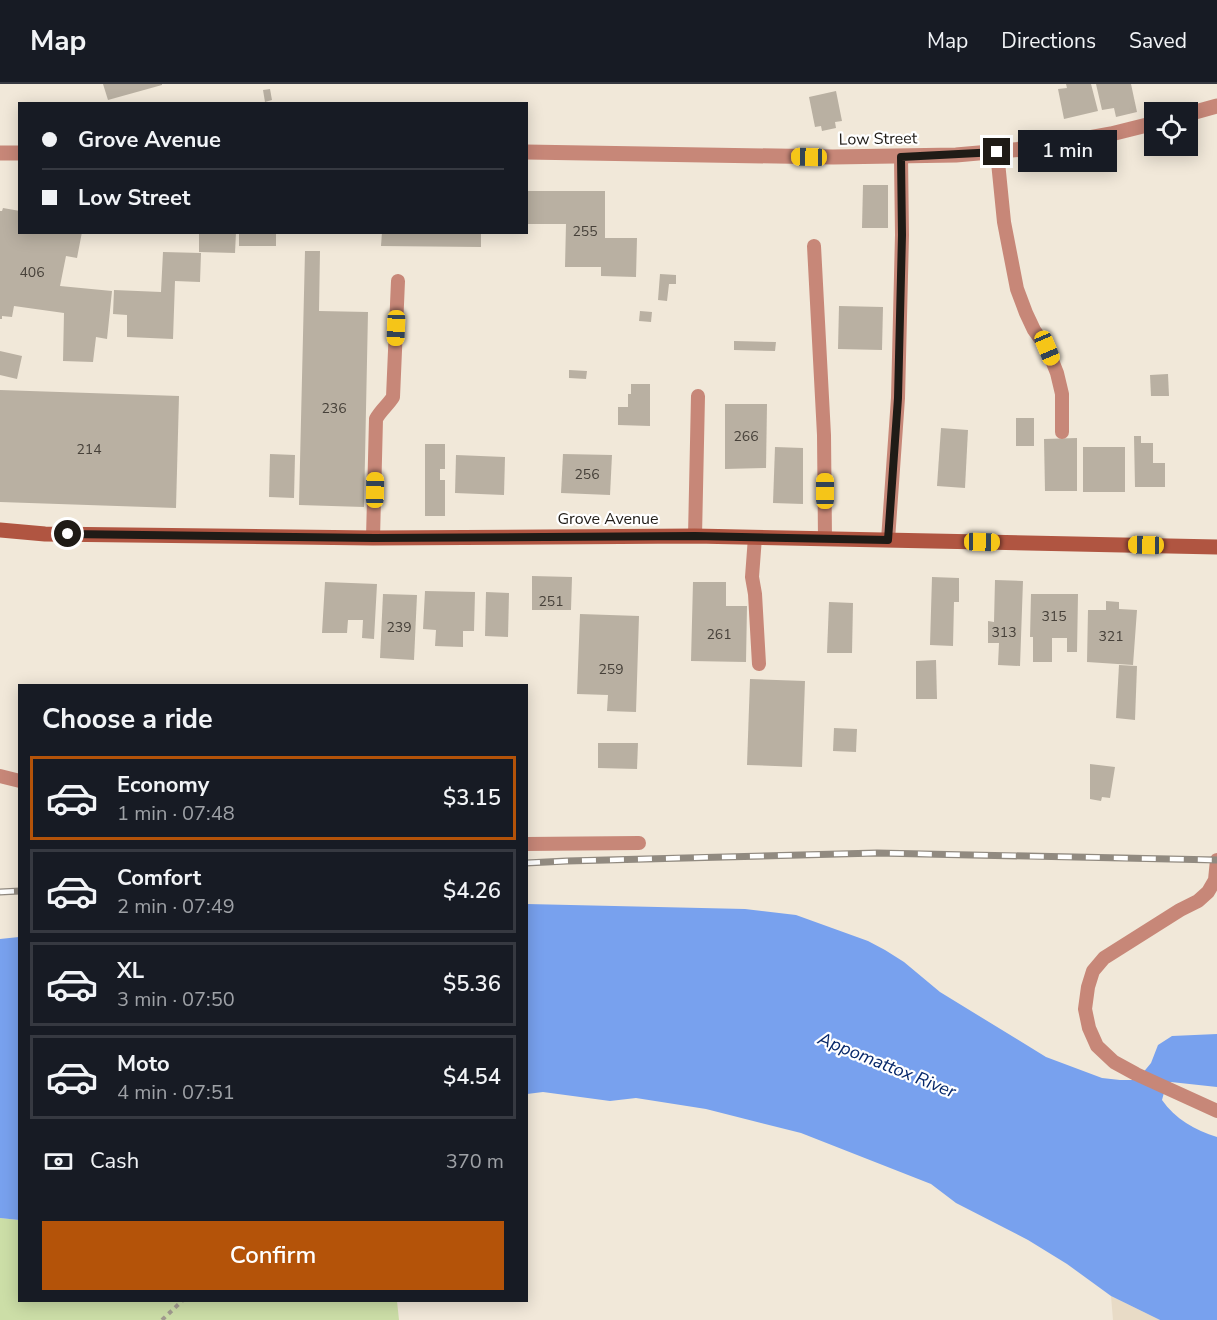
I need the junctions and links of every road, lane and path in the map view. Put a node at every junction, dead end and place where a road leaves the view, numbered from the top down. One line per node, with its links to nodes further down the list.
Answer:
1 (1217, 106): 2 (street)
2 (1198, 111)
3 (1144, 126): 5 (street, Low Street)
4 (528, 152): 8 (street, Low Street)
5 (997, 152): 8 (street, Low Street); 12 (lane)
6 (0, 153): 7 (street)
7 (18, 153)
8 (901, 157): 18 (lane)
9 (814, 246): 17 (lane)
10 (398, 281): 16 (lane)
11 (698, 396): 14 (lane)
12 (1062, 432)
13 (0, 530): 16 (main road, Grove Avenue)
14 (695, 536): 15 (main road, Grove Avenue); 16 (main road, Grove Avenue)
15 (755, 537): 17 (main road, Grove Avenue); 20 (lane)
16 (374, 538)
17 (825, 539): 18 (main road, Grove Avenue)
18 (888, 540): 19 (main road, Grove Avenue)
19 (1217, 547)
20 (759, 664)
21 (0, 776): 22 (lane)
22 (18, 780)
23 (639, 843): 24 (lane)
24 (528, 844)
25 (1217, 861): 26 (lane)
26 (1217, 1111)
27 (181, 1302): 28 (path)
28 (162, 1320)

